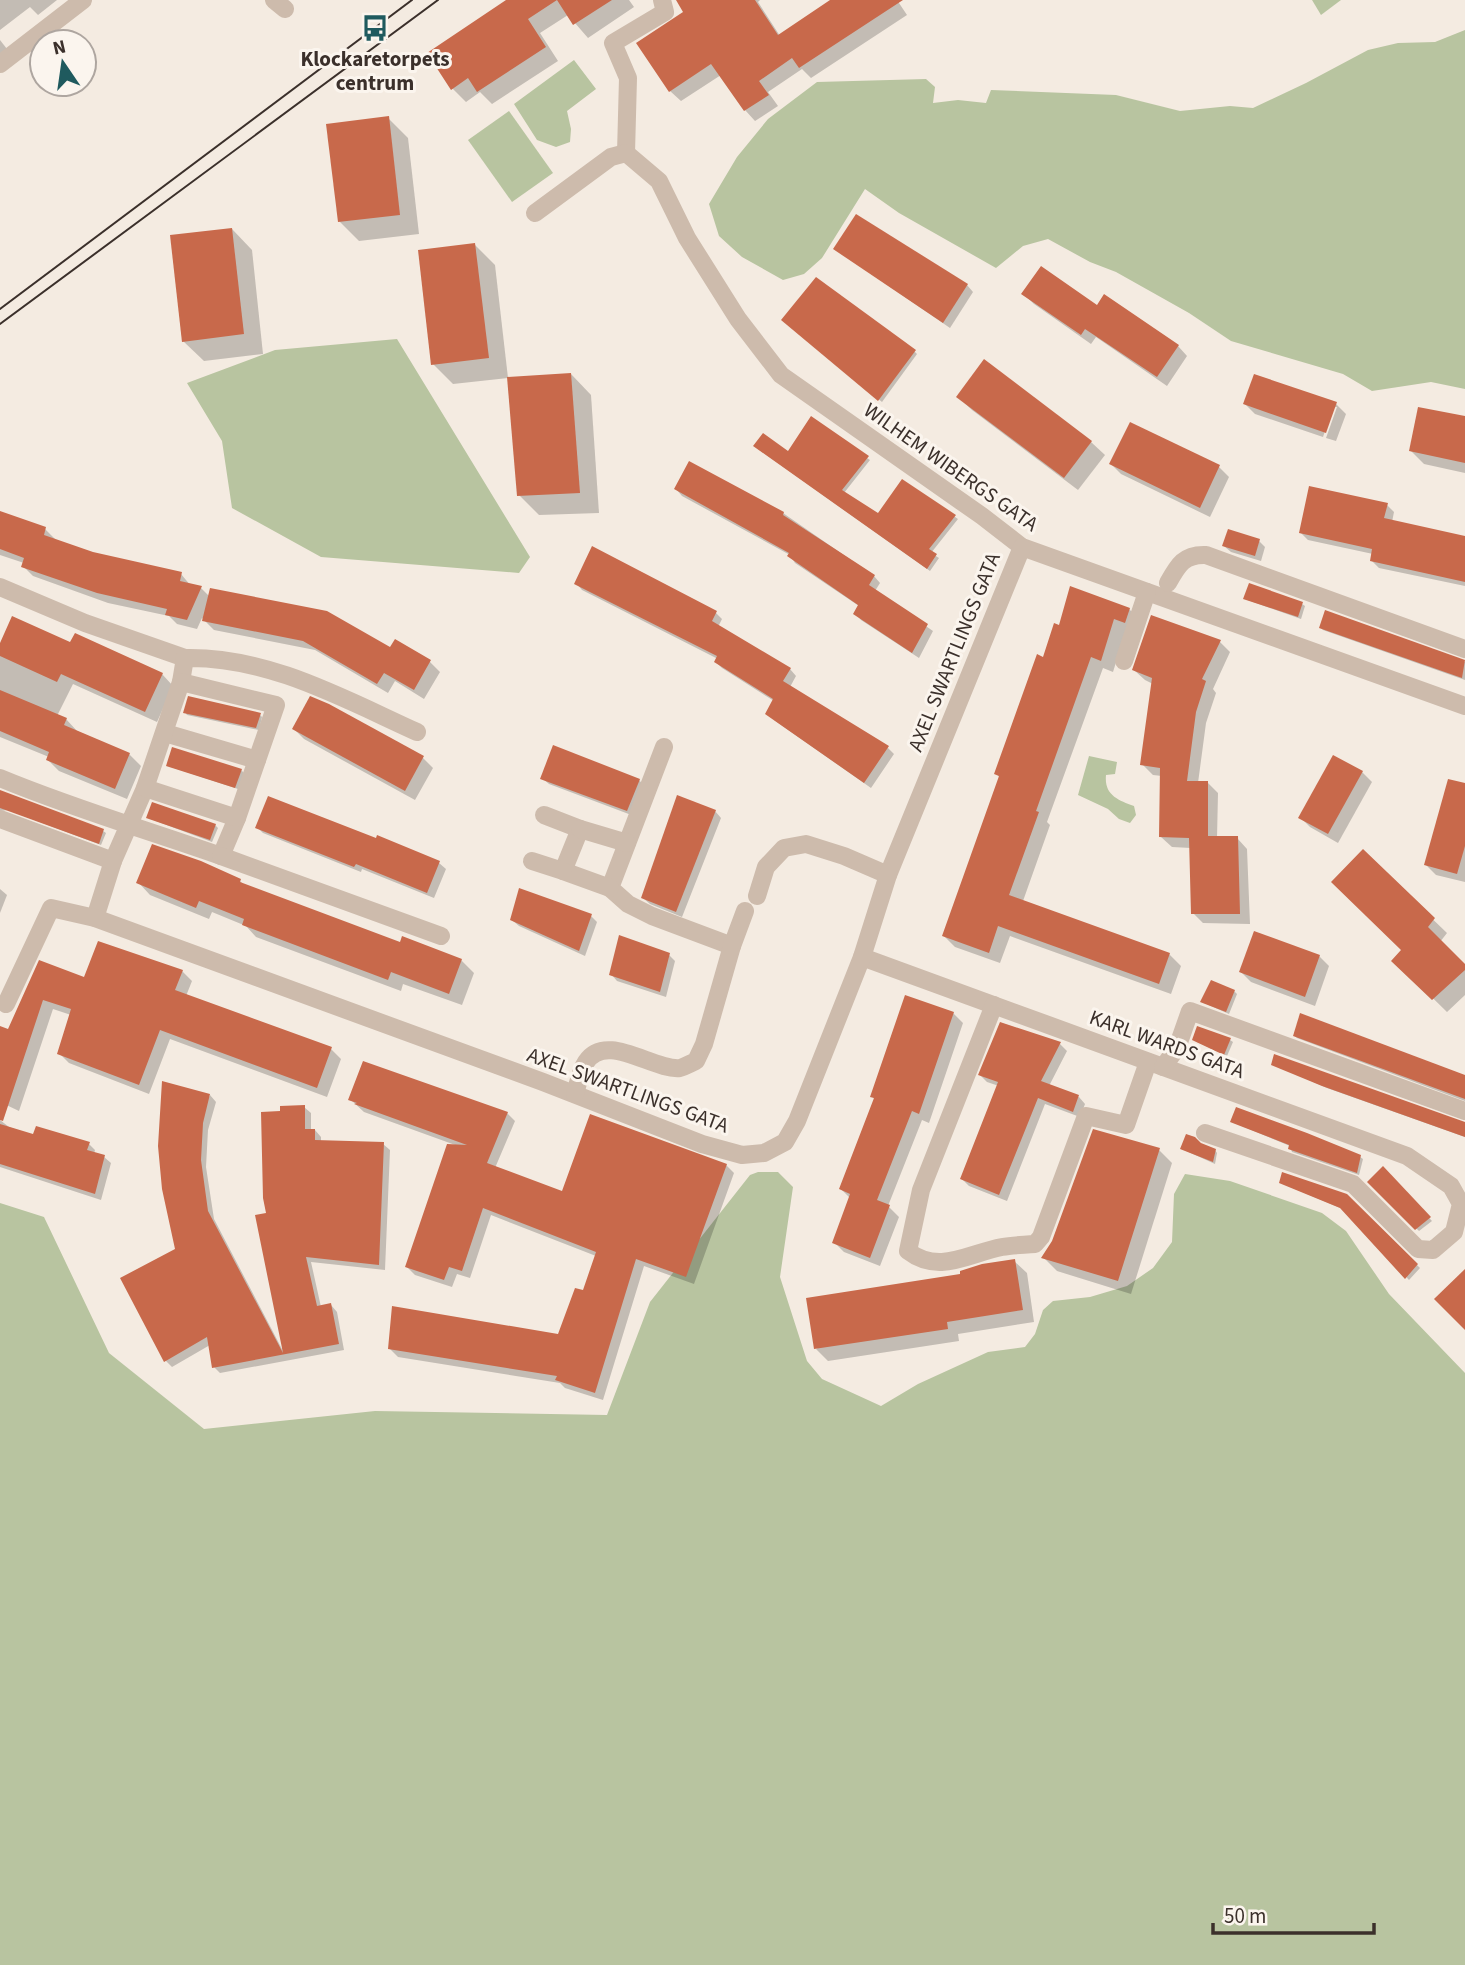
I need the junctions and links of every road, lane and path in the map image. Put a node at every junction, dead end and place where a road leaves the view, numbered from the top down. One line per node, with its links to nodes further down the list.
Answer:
1 (83, 0): 3 (street)
2 (662, 0): 4 (street)
3 (0, 64)
4 (626, 153): 5 (street); 6 (street, WILHEM WIBERGS GATA)
5 (535, 213)
6 (1022, 547): 9 (street, WILHEM WIBERGS GATA); 31 (street, AXEL SWARTLINGS GATA)
7 (1168, 583): 10 (street)
8 (0, 587): 11 (street)
9 (1147, 592): 12 (street); 14 (street, WILHEM WIBERGS GATA)
10 (1465, 649)
11 (185, 658): 13 (street); 15 (street)
12 (1124, 661)
13 (181, 682): 16 (street); 18 (street)
14 (1465, 706)
15 (417, 732)
16 (165, 733): 18 (street); 20 (street)
17 (664, 747): 26 (street)
18 (257, 760): 22 (street)
19 (0, 778): 24 (street)
20 (145, 788): 22 (street); 24 (street)
21 (544, 815): 25 (street)
22 (237, 818): 27 (street)
23 (0, 819): 28 (street)
24 (129, 824): 27 (street); 28 (street)
25 (580, 829): 26 (street); 30 (street)
26 (627, 843): 32 (street)
27 (221, 856): 36 (street)
28 (113, 861): 35 (street)
29 (532, 861): 30 (street)
30 (563, 871): 32 (street)
31 (888, 875): 33 (street); 38 (street, AXEL SWARTLINGS GATA)
32 (610, 888): 37 (street)
33 (757, 896)
34 (745, 911): 37 (street)
35 (95, 918): 39 (street, AXEL SWARTLINGS GATA); 42 (street, AXEL SWARTLINGS GATA)
36 (441, 936)
37 (733, 946): 42 (street)
38 (862, 957): 40 (street, KARL WARDS GATA); 42 (street, AXEL SWARTLINGS GATA)
39 (6, 1004)
40 (993, 1004): 41 (street, KARL WARDS GATA); 41 (street)
41 (1156, 1065): 43 (street); 44 (street, KARL WARDS GATA)
42 (575, 1094)
43 (1465, 1111)
44 (1205, 1133)

